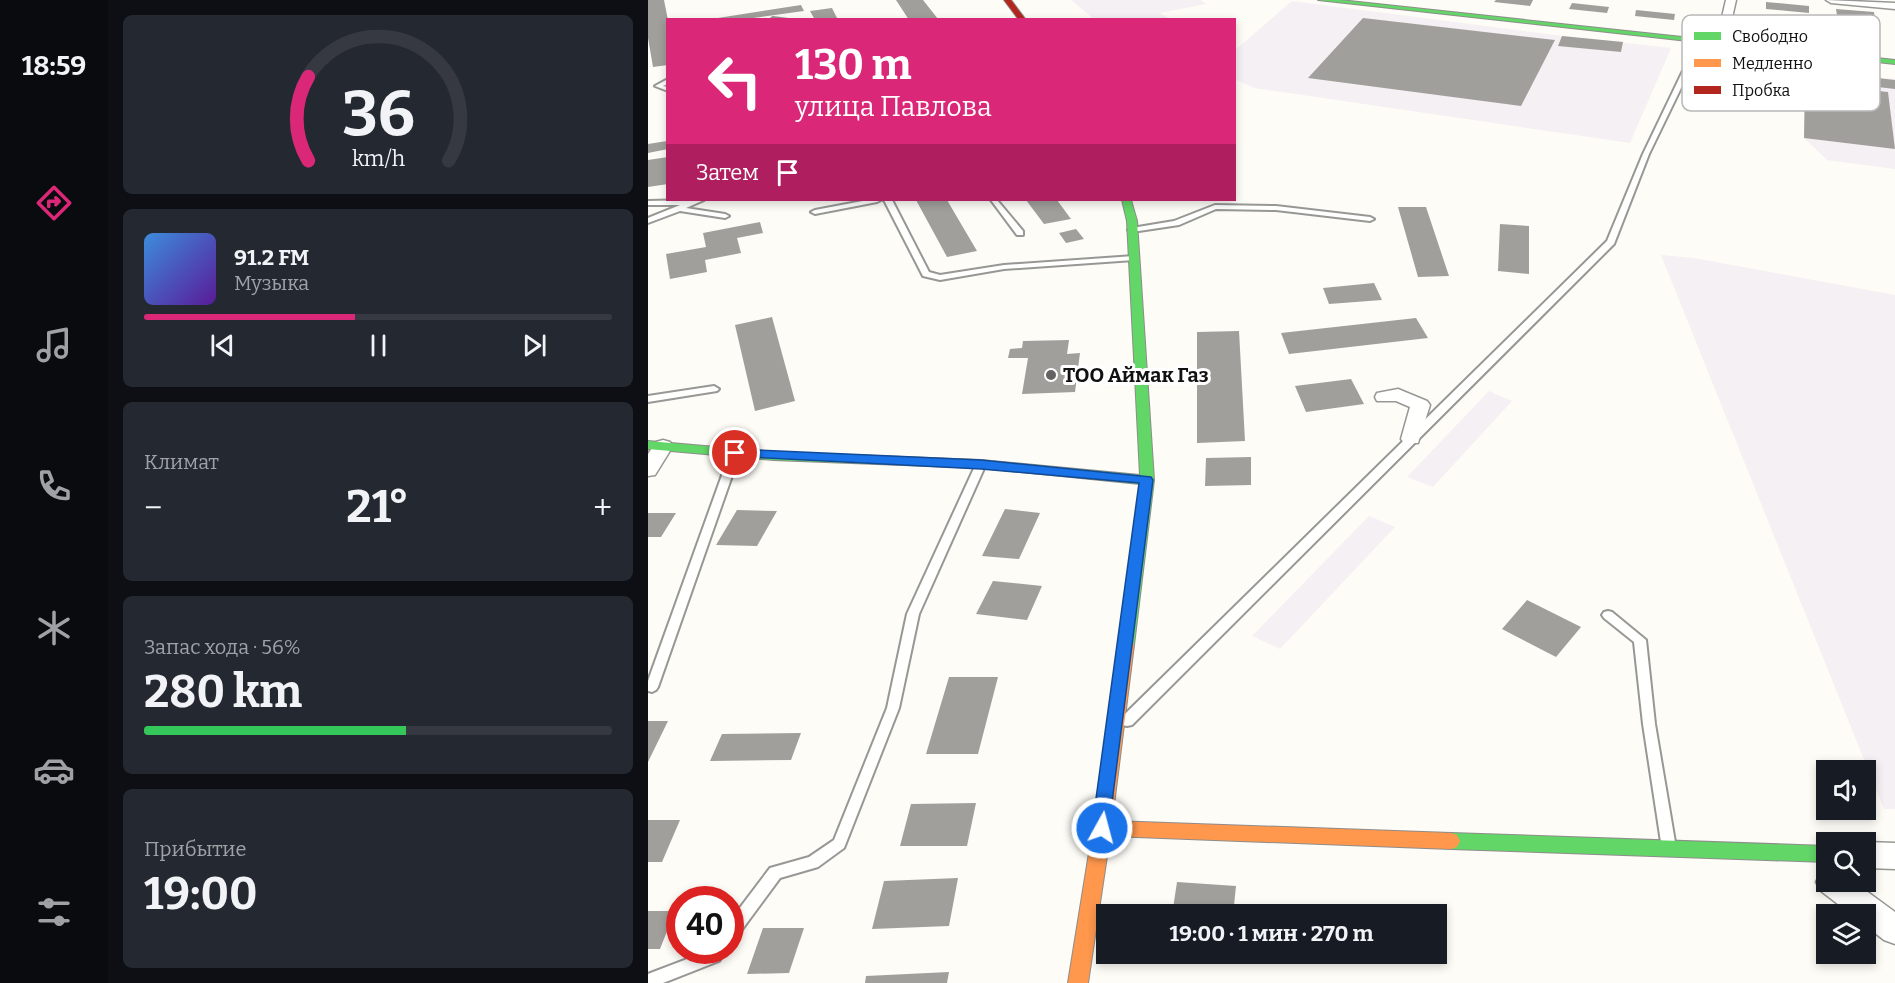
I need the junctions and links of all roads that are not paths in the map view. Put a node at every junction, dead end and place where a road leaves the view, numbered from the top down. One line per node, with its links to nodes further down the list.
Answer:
1 (1007, 0): 7 (street)
2 (1322, 0): 8 (street)
3 (1731, 0): 6 (street)
4 (1831, 0): 5 (street)
5 (1895, 6)
6 (1728, 15)
7 (1021, 18)
8 (1682, 38)
9 (1880, 60): 10 (street)
10 (1895, 62)
11 (1682, 80): 32 (lane)
12 (666, 82): 13 (lane)
13 (666, 88)
14 (696, 201): 20 (lane)
15 (872, 201): 22 (lane)
16 (889, 201): 28 (lane)
17 (995, 201): 27 (lane)
18 (1127, 201): 26 (street)
19 (648, 203): 20 (lane)
20 (688, 203): 21 (lane)
21 (679, 209): 23 (lane); 25 (lane)
22 (814, 212)
23 (725, 216)
24 (1370, 219): 26 (lane)
25 (648, 221)
26 (1132, 230): 28 (street)
27 (1020, 233)
28 (1134, 258): 37 (street)
29 (714, 389): 31 (lane)
30 (1384, 397): 32 (street)
31 (648, 399)
32 (1411, 439): 40 (lane)
33 (655, 445): 34 (street); 36 (street)
34 (735, 453): 35 (street); 39 (lane)
35 (981, 464): 37 (street); 49 (lane)
36 (648, 470)
37 (1146, 480): 40 (street)
38 (1608, 615): 42 (lane)
39 (652, 687)
40 (1114, 734): 41 (street)
41 (1102, 828): 42 (street); 53 (street)
42 (1669, 848): 43 (street)
43 (1792, 852): 44 (street); 47 (street)
44 (1816, 853)
45 (1876, 855): 46 (street)
46 (1895, 856)
47 (1816, 871)
48 (1844, 892): 50 (street)
49 (744, 915)
50 (1895, 930)
51 (693, 964): 52 (lane)
52 (651, 980)
53 (1078, 983)

